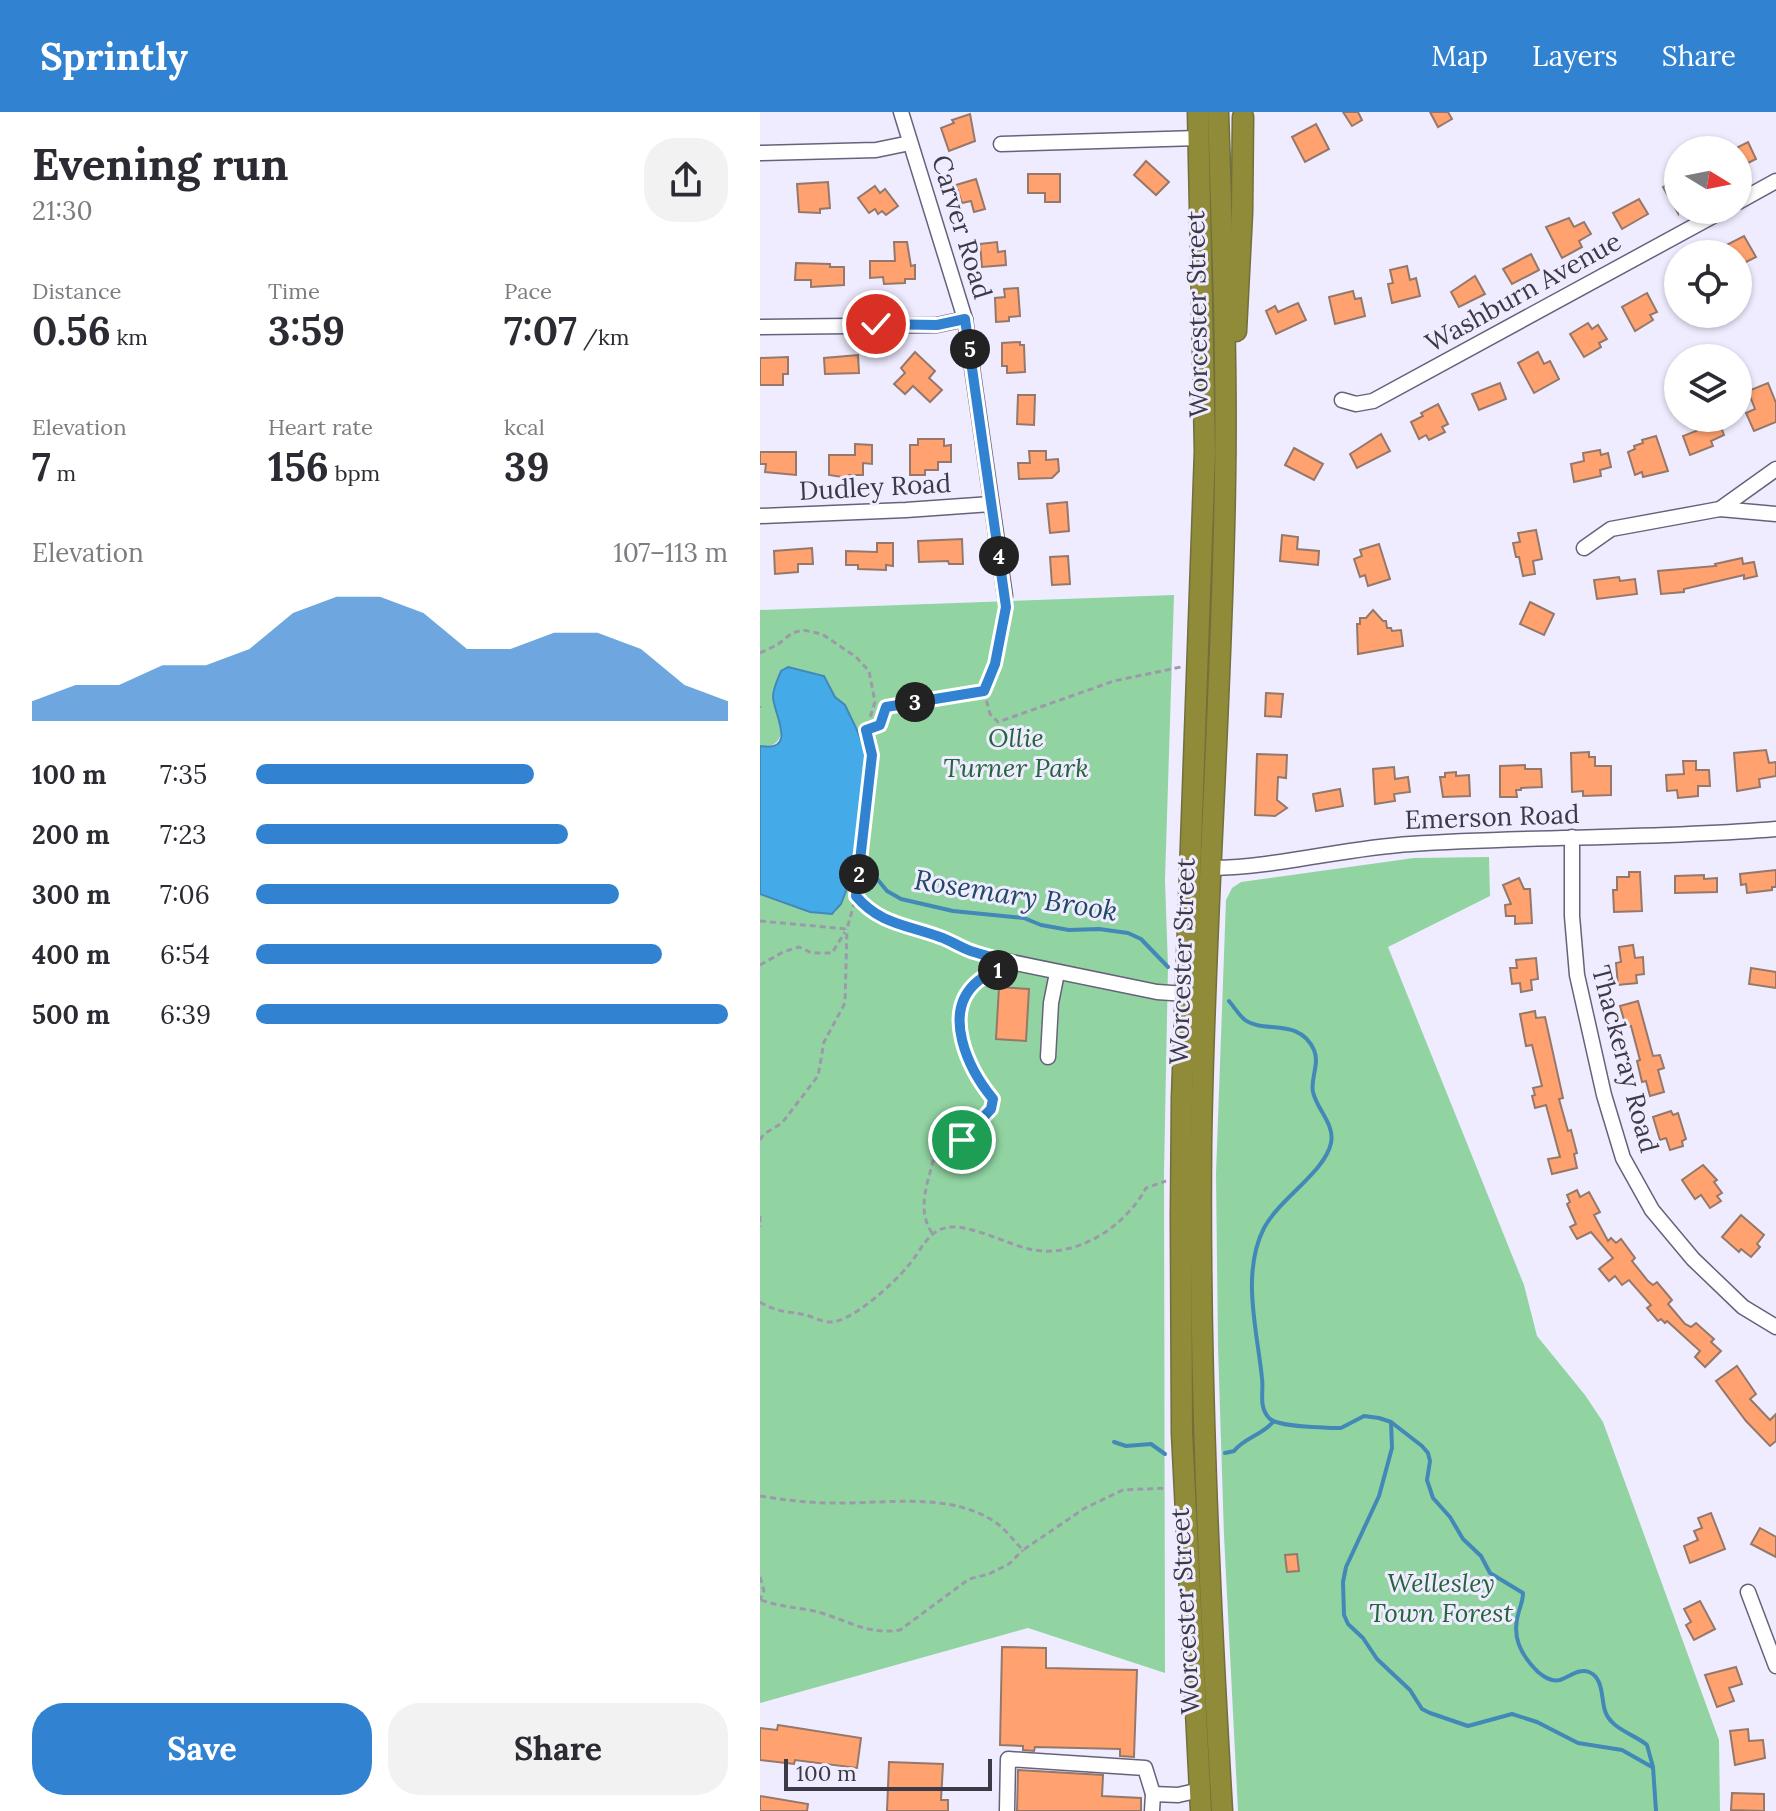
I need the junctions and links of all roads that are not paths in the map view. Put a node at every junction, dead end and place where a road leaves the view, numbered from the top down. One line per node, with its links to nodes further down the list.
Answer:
1 (901, 112): 6 (street, Carver Road)
2 (1198, 112): 5 (highway, Worcester Street)
3 (1218, 112): 16 (highway, Worcester Street)
4 (1247, 114): 16 (highway)
5 (1198, 138): 7 (street); 28 (highway, Worcester Street)
6 (910, 143): 8 (street); 12 (street, Carver Road)
7 (1001, 144)
8 (760, 153)
9 (1776, 181): 10 (street)
10 (1752, 194)
11 (1698, 224): 14 (street, Washburn Avenue)
12 (965, 319): 13 (street); 17 (street, Carver Road)
13 (760, 327)
14 (1342, 400)
15 (1776, 469): 18 (street)
16 (1225, 483): 25 (highway, Worcester Street)
17 (991, 504): 20 (street, Dudley Road); 22 (street, Carver Road)
18 (1720, 509): 19 (street); 21 (street)
19 (1776, 514)
20 (760, 516)
21 (1584, 548)
22 (1005, 596)
23 (1776, 829): 24 (street, Emerson Road)
24 (1572, 837): 25 (street, Emerson Road); 30 (street, Thackeray Road)
25 (1212, 868): 38 (highway, Worcester Street)
26 (1011, 962): 27 (street)
27 (1057, 973): 28 (street); 29 (street)
28 (1186, 994): 33 (highway, Worcester Street)
29 (1048, 1057)
30 (1776, 1327)
31 (1748, 1592): 32 (street)
32 (1775, 1657)
33 (1200, 1790): 34 (street); 37 (highway, Worcester Street)
34 (1153, 1794): 35 (street); 36 (street)
35 (1007, 1811)
36 (1152, 1811)
37 (1199, 1811)
38 (1222, 1811)

